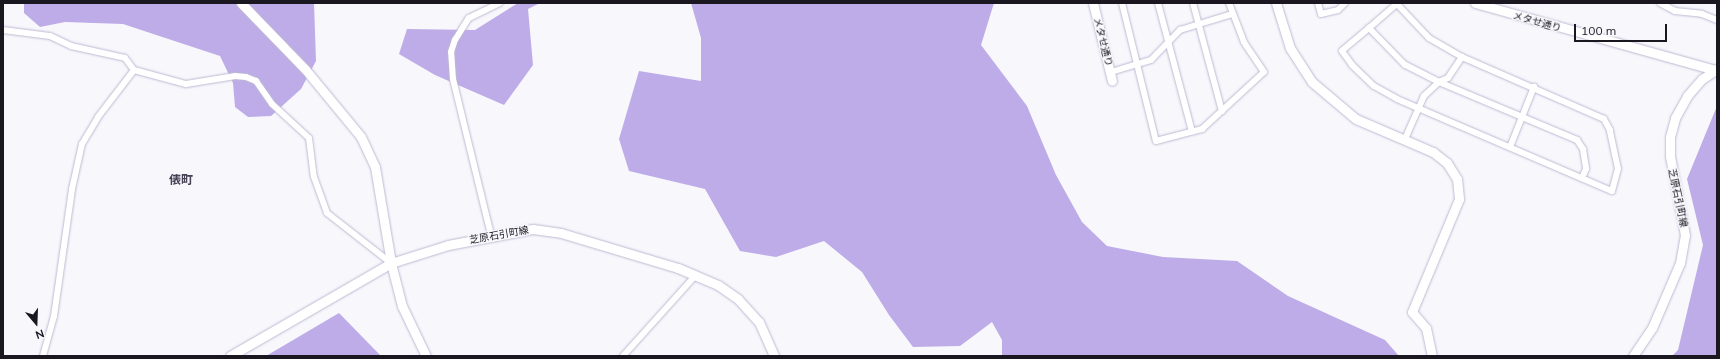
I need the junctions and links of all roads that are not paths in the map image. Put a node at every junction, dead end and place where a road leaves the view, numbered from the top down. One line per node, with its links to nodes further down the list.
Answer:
1 (241, 3): 35 (street)
2 (500, 3): 34 (street)
3 (1093, 3): 24 (street, メタせ通り)
4 (1122, 3): 21 (street)
5 (1158, 3): 19 (street)
6 (1193, 3): 16 (street)
7 (1229, 3): 14 (street)
8 (1276, 3): 31 (street)
9 (1318, 3): 10 (street)
10 (1345, 3)
11 (1475, 3): 23 (street, メタせ通り)
12 (1660, 3): 15 (street)
13 (1396, 4): 17 (street); 20 (street)
14 (1232, 14): 16 (street); 28 (street)
15 (1717, 20)
16 (1199, 24): 19 (street); 28 (street)
17 (1369, 28): 25 (street); 27 (street)
18 (3, 30): 22 (street)
19 (1168, 42): 21 (street); 30 (street)
20 (1462, 57): 25 (street); 26 (street)
21 (1139, 65): 24 (street); 30 (street)
22 (134, 70): 35 (street); 38 (street)
23 (1716, 70): 43 (street, 芝原石引町線)
24 (1111, 76)
25 (1439, 82): 27 (street); 29 (street)
26 (1534, 87): 29 (street); 33 (street)
27 (1419, 108): 31 (street); 32 (street)
28 (1222, 110): 30 (street)
29 (1522, 117): 32 (street); 33 (street)
30 (1192, 132)
31 (1405, 139): 42 (street)
32 (1510, 147): 33 (street)
33 (1582, 178)
34 (491, 235): 35 (street, 芝原石引町線); 36 (street, 芝原石引町線)
35 (391, 263): 37 (street); 39 (street, 芝原石引町線)
36 (696, 275): 40 (street); 41 (street, 芝原石引町線)
37 (422, 355)
38 (44, 356)
39 (230, 356)
40 (623, 356)
41 (774, 356)
42 (1432, 356)
43 (1633, 356)

